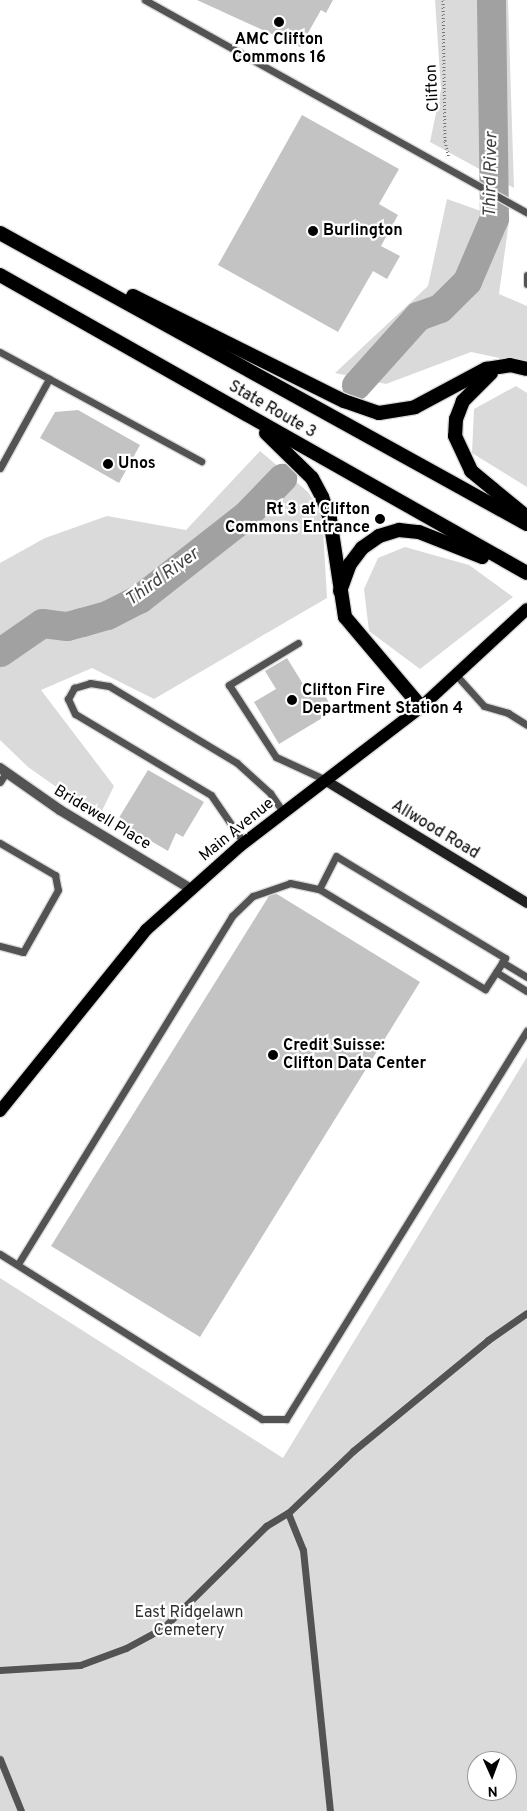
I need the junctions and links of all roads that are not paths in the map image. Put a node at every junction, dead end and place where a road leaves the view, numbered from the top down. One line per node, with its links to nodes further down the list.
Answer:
1 (145, 0): 2 (lane)
2 (527, 213)
3 (0, 231): 8 (highway); 15 (highway, State Route 3)
4 (0, 275): 11 (highway, State Route 3)
5 (527, 275): 6 (lane)
6 (527, 284)
7 (0, 352): 10 (lane)
8 (510, 366): 9 (highway); 14 (highway)
9 (527, 369)
10 (49, 379): 12 (lane); 13 (lane)
11 (248, 416): 16 (highway, State Route 3); 17 (highway)
12 (201, 461)
13 (0, 468)
14 (527, 518)
15 (527, 524)
16 (527, 574): 17 (highway)
17 (339, 597): 21 (highway)
18 (527, 609): 20 (main road, Main Avenue)
19 (298, 642): 24 (lane)
20 (457, 676): 21 (main road, Main Avenue); 22 (lane)
21 (421, 707): 24 (main road, Main Avenue)
22 (527, 725)
23 (2, 774): 28 (street, Bridewell Place)
24 (328, 782): 25 (main road, Main Avenue); 30 (main road, Allwood Road)
25 (284, 813): 26 (main road, Main Avenue); 26 (lane)
26 (244, 843): 28 (main road, Main Avenue)
27 (0, 844): 31 (lane)
28 (191, 889): 37 (main road, Main Avenue)
29 (319, 889): 32 (lane); 33 (lane); 39 (lane)
30 (527, 903)
31 (0, 946)
32 (502, 962): 33 (lane); 34 (lane)
33 (496, 972): 35 (lane)
34 (527, 977)
35 (527, 991)
36 (527, 1031): 39 (lane)
37 (0, 1111)
38 (0, 1254): 39 (lane)
39 (18, 1264)
40 (527, 1313): 41 (lane)
41 (288, 1513): 42 (lane); 45 (lane)
42 (0, 1670)
43 (0, 1759): 44 (lane)
44 (21, 1811)
45 (330, 1811)

